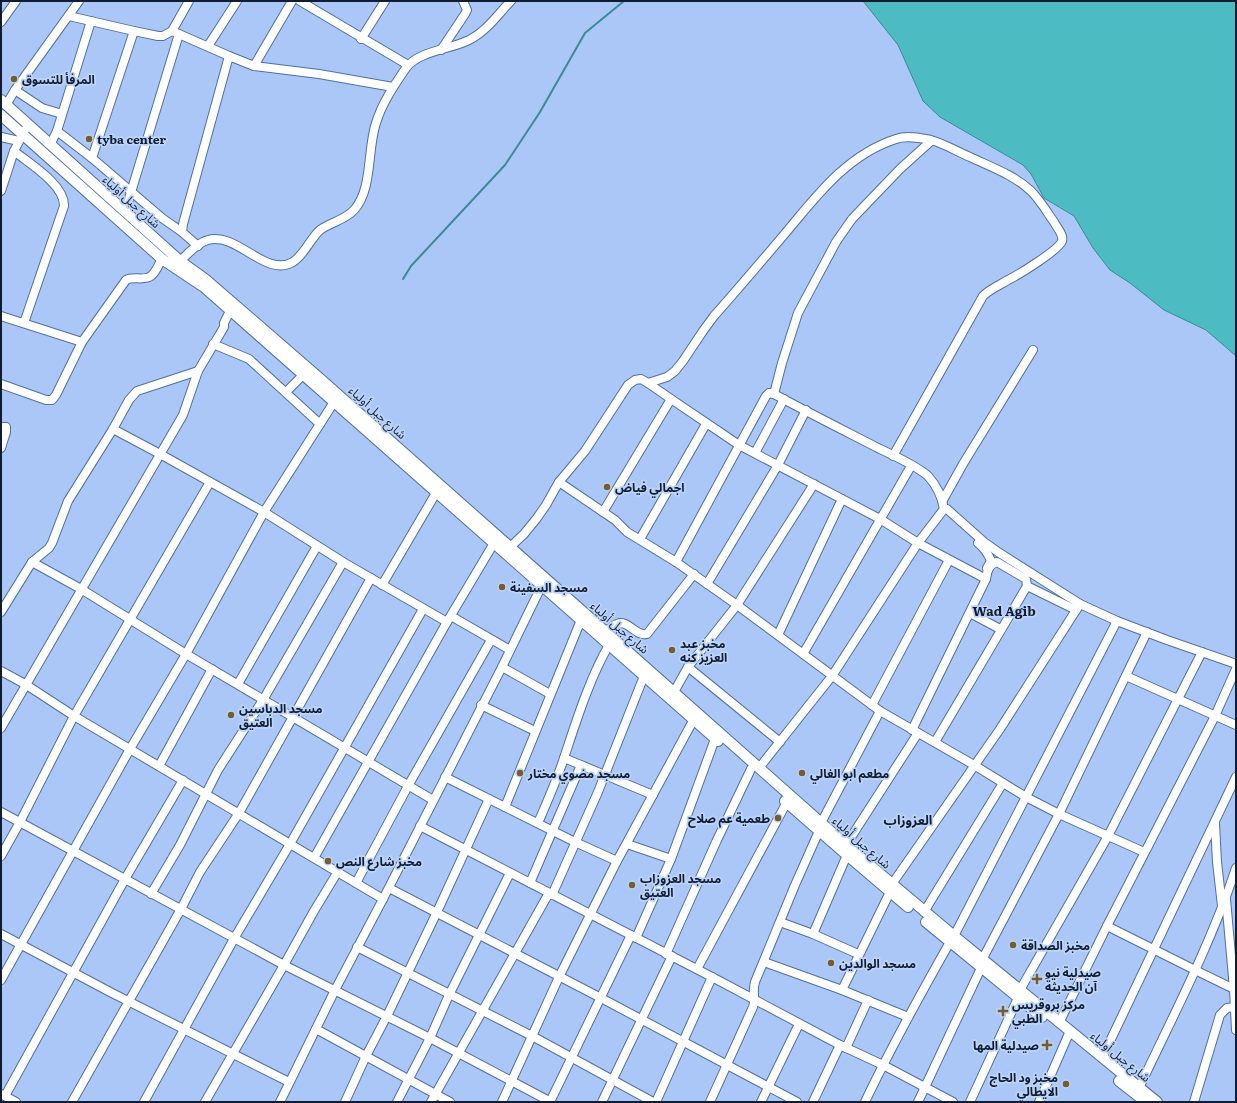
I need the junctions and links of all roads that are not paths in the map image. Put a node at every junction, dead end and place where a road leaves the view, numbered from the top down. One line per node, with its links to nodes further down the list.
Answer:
1 (16, 1): 12 (street)
2 (79, 1): 10 (street)
3 (238, 1): 16 (street)
4 (292, 1): 19 (street)
5 (300, 1): 15 (street)
6 (385, 1): 15 (street)
7 (463, 1): 17 (street)
8 (511, 1): 17 (street)
9 (186, 2): 14 (street)
10 (69, 16): 11 (street); 22 (street)
11 (91, 21): 13 (street); 24 (street)
12 (1, 22)
13 (134, 31): 14 (street); 32 (street)
14 (176, 32): 16 (street); 34 (street)
15 (361, 39): 20 (street)
16 (208, 46): 18 (street)
17 (441, 50): 20 (street)
18 (229, 56): 19 (street); 36 (street)
19 (254, 66): 21 (street)
20 (408, 66): 21 (street)
21 (394, 87): 37 (street)
22 (15, 90): 23 (street); 24 (street)
23 (3, 103): 27 (main road, شارع جبل أولياء)
24 (62, 114): 26 (street)
25 (1, 115): 27 (main road, شارع جبل أولياء)
26 (57, 132): 30 (street); 32 (street)
27 (23, 134): 28 (street); 30 (main road, شارع جبل أولياء); 31 (street); 38 (main road, شارع جبل أولياء)
28 (1, 137)
29 (931, 140): 48 (street); 51 (street); 64 (street)
30 (50, 145): 35 (main road, شارع جبل أولياء)
31 (14, 151): 33 (street); 42 (street)
32 (92, 158): 34 (street)
33 (1, 191)
34 (132, 193): 35 (street); 36 (street)
35 (125, 212): 39 (main road, شارع جبل أولياء)
36 (182, 232): 37 (street)
37 (198, 246): 39 (street)
38 (162, 259): 40 (main road, شارع جبل أولياء); 43 (street)
39 (180, 261): 40 (main road, شارع جبل أولياء)
40 (232, 307): 44 (street); 47 (main road, شارع جبل أولياء); 81 (main road, شارع جبل أولياء)
41 (1, 316): 42 (street)
42 (24, 323): 43 (street)
43 (82, 342): 49 (street)
44 (213, 344): 46 (street); 50 (street)
45 (1033, 350): 72 (street)
46 (198, 371): 59 (street); 63 (street)
47 (303, 375): 50 (street); 54 (main road, شارع جبل أولياء)
48 (648, 383): 53 (street); 68 (street)
49 (1, 384)
50 (286, 392): 56 (street)
51 (774, 394): 52 (street); 60 (street)
52 (784, 399): 55 (street); 62 (street)
53 (671, 400): 57 (street); 74 (street)
54 (334, 402): 56 (street); 70 (main road, شارع جبل أولياء)
55 (806, 410): 64 (street); 65 (street)
56 (320, 424): 73 (street)
57 (706, 424): 60 (street); 77 (street)
58 (1, 427): 61 (street)
59 (113, 429): 63 (street); 83 (street)
60 (739, 445): 62 (street); 85 (street)
61 (1, 448)
62 (754, 453): 65 (street)
63 (160, 454): 67 (street); 93 (street)
64 (893, 456): 66 (street)
65 (778, 465): 69 (street); 90 (street)
66 (911, 466): 72 (street); 75 (street)
67 (210, 482): 73 (street); 100 (street)
68 (559, 482): 74 (street); 81 (street)
69 (814, 484): 71 (street); 94 (street)
70 (436, 493): 79 (main road, شارع جبل أولياء); 89 (street)
71 (842, 499): 75 (street); 106 (street)
72 (944, 504): 76 (street); 78 (street)
73 (264, 512): 80 (street); 111 (street)
74 (603, 512): 77 (street)
75 (880, 519): 78 (street); 112 (street)
76 (966, 526): 88 (street); 95 (street)
77 (640, 539): 85 (street)
78 (918, 543): 82 (street); 120 (street)
79 (494, 544): 91 (main road, شارع جبل أولياء); 99 (street)
80 (317, 546): 84 (street); 123 (street)
81 (510, 547): 104 (main road, شارع جبل أولياء)
82 (949, 560): 88 (street); 128 (street)
83 (32, 562): 93 (street); 97 (street)
84 (342, 562): 87 (street); 126 (street)
85 (676, 562): 86 (street)
86 (694, 574): 90 (street); 104 (street)
87 (371, 578): 89 (street); 133 (street)
88 (984, 578): 92 (street); 98 (street)
89 (382, 584): 96 (street)
90 (707, 584): 94 (street)
91 (542, 585): 101 (main road, شارع جبل أولياء); 109 (street)
92 (1027, 586): 95 (street); 103 (street)
93 (81, 589): 100 (street); 122 (street)
94 (737, 604): 106 (street); 115 (street)
95 (1078, 607): 102 (street); 148 (street)
96 (423, 609): 99 (street); 143 (street)
97 (1, 612)
98 (970, 612): 103 (street); 138 (street)
99 (449, 619): 107 (street); 146 (street)
100 (130, 620): 111 (street); 131 (street)
101 (581, 620): 108 (main road, شارع جبل أولياء); 125 (street)
102 (1117, 620): 105 (street); 160 (street)
103 (1000, 629): 141 (street)
104 (606, 632): 124 (main road, شارع جبل أولياء)
105 (1148, 632): 110 (street); 121 (street)
106 (778, 635): 112 (street)
107 (491, 640): 109 (street); 156 (street)
108 (609, 645): 119 (main road, شارع جبل أولياء); 145 (street)
109 (510, 650): 114 (street)
110 (1202, 652): 113 (street); 127 (street)
111 (186, 654): 116 (street); 144 (street)
112 (803, 654): 120 (street)
113 (1236, 664)
114 (502, 667): 125 (street); 129 (street)
115 (688, 667): 124 (street); 140 (street)
116 (212, 669): 123 (street); 149 (street)
117 (1236, 669): 132 (street)
118 (1, 671): 122 (street)
119 (644, 676): 134 (main road, شارع جبل أولياء); 151 (street)
120 (832, 676): 128 (street); 140 (street)
121 (1126, 676): 127 (street); 168 (street)
122 (25, 684): 131 (street); 136 (street)
123 (238, 684): 126 (street)
124 (674, 692): 142 (main road, شارع جبل أولياء)
125 (550, 694): 137 (street)
126 (263, 700): 133 (street); 158 (street)
127 (1178, 700): 132 (street); 175 (street)
128 (872, 705): 130 (street)
129 (481, 706): 137 (street); 152 (street)
130 (880, 711): 138 (street); 173 (street)
131 (74, 716): 144 (street); 169 (street)
132 (1215, 716): 135 (street); 182 (street)
133 (292, 717): 143 (street); 167 (street)
134 (694, 720): 139 (main road, شارع جبل أولياء); 159 (street)
135 (1236, 725)
136 (1, 728)
137 (535, 731): 165 (street)
138 (915, 731): 141 (street); 179 (street)
139 (715, 738): 142 (main road, شارع جبل أولياء); 186 (street)
140 (780, 742): 150 (street)
141 (935, 742): 148 (street)
142 (729, 746): 150 (main road, شارع جبل أولياء)
143 (344, 747): 146 (street); 177 (street)
144 (130, 749): 149 (street); 181 (street)
145 (564, 758): 147 (street); 171 (street)
146 (369, 762): 156 (street); 185 (street)
147 (581, 765): 151 (street); 174 (street)
148 (974, 765): 155 (street); 196 (street)
149 (159, 766): 154 (street)
150 (755, 769): 164 (main road, شارع جبل أولياء); 173 (main road, شارع جبل أولياء); 219 (street)
151 (605, 774): 159 (street); 176 (street)
152 (445, 777): 162 (street); 163 (street)
153 (1236, 777): 157 (street)
154 (182, 780): 158 (street); 191 (street)
155 (1003, 783): 160 (street); 204 (street)
156 (408, 786): 163 (street); 193 (street)
157 (1228, 794): 161 (street); 170 (street)
158 (206, 795): 167 (street); 197 (street)
159 (653, 795): 178 (street)
160 (1026, 797): 168 (street); 213 (street)
161 (1236, 798)
162 (489, 799): 165 (street); 180 (street)
163 (433, 800): 172 (street)
164 (787, 802): 173 (main road, شارع جبل أولياء); 223 (street)
165 (505, 807): 171 (street)
166 (1, 812): 169 (street)
167 (239, 813): 177 (street); 202 (street)
168 (1059, 814): 175 (street); 221 (street)
169 (20, 822): 181 (street); 184 (street)
170 (1214, 822): 201 (street); 216 (street)
171 (538, 823): 174 (street)
172 (420, 826): 180 (street); 195 (street)
173 (820, 827): 179 (main road, شارع جبل أولياء); 183 (main road, شارع جبل أولياء); 206 (street)
174 (553, 831): 176 (street); 194 (street)
175 (1108, 836): 182 (street); 233 (street)
176 (575, 842): 187 (street); 198 (street)
177 (290, 844): 185 (street); 212 (street)
178 (627, 844): 186 (street); 187 (street)
179 (846, 845): 196 (main road, شارع جبل أولياء)
180 (466, 850): 190 (street); 203 (street)
181 (73, 851): 191 (street); 214 (street)
182 (1144, 852): 207 (street)
183 (847, 855): 196 (main road, شارع جبل أولياء); 210 (street)
184 (1, 856)
185 (314, 858): 189 (street)
186 (671, 859): 211 (street)
187 (617, 861): 205 (street)
188 (1236, 868): 192 (street)
189 (337, 873): 193 (street); 222 (street)
190 (510, 873): 194 (street); 209 (street)
191 (125, 879): 197 (street); 225 (street)
192 (1234, 881): 199 (street)
193 (356, 883): 200 (street)
194 (530, 883): 198 (street)
195 (389, 888): 200 (street); 203 (street)
196 (891, 888): 204 (main road, شارع جبل أولياء); 213 (main road, شارع جبل أولياء); 218 (street)
197 (151, 894): 202 (street)
198 (550, 894): 205 (street); 217 (street)
199 (1226, 898): 201 (street); 230 (street)
200 (383, 899): 215 (street)
201 (1222, 907): 224 (street)
202 (181, 909): 212 (street); 238 (street)
203 (437, 912): 209 (street); 226 (street)
204 (924, 912): 213 (main road, شارع جبل أولياء)
205 (591, 914): 211 (street); 227 (street)
206 (780, 922): 210 (street); 220 (street)
207 (1106, 926): 216 (street); 244 (street)
208 (1, 934): 214 (street)
209 (479, 934): 217 (street); 234 (street)
210 (813, 934): 218 (street)
211 (633, 936): 219 (street); 235 (street)
212 (234, 937): 222 (street); 246 (street)
213 (952, 939): 221 (main road, شارع جبل أولياء); 242 (street)
214 (21, 944): 225 (street); 229 (street)
215 (357, 947): 226 (street); 231 (street)
216 (1154, 950): 224 (street); 258 (street)
217 (514, 953): 227 (street); 240 (street)
218 (858, 954): 232 (street)
219 (669, 955): 223 (street); 243 (street)
220 (764, 962): 232 (street); 236 (street)
221 (982, 964): 233 (main road, شارع جبل أولياء); 266 (street)
222 (284, 965): 231 (street); 255 (street)
223 (697, 969): 228 (street)
224 (1195, 970): 230 (street); 267 (street)
225 (73, 972): 238 (street); 269 (street)
226 (407, 972): 234 (street); 241 (street)
227 (559, 977): 235 (street); 250 (street)
228 (712, 977): 236 (street); 252 (street)
229 (1, 980)
230 (1235, 989): 239 (street)
231 (335, 990): 241 (street); 247 (street)
232 (842, 990): 237 (street)
233 (1019, 994): 244 (main road, شارع جبل أولياء); 249 (main road, شارع جبل أولياء); 290 (street)
234 (449, 995): 240 (street); 251 (street)
235 (601, 998): 243 (street); 257 (street)
236 (755, 1000): 245 (street); 259 (street)
237 (868, 1000): 242 (street); 253 (street)
238 (129, 1002): 246 (street); 271 (street)
239 (1235, 1007): 248 (street); 294 (street)
240 (482, 1012): 250 (street); 254 (street)
241 (387, 1016): 251 (street); 256 (street)
242 (908, 1017): 260 (street)
243 (641, 1020): 252 (street); 262 (street)
244 (1059, 1022): 249 (main road, شارع جبل أولياء)
245 (799, 1024): 253 (street); 265 (street)
246 (184, 1029): 255 (street); 272 (street)
247 (316, 1029): 256 (street); 264 (street)
248 (1236, 1030)
249 (1068, 1035): 258 (main road, شارع جبل أولياء); 291 (street); 292 (main road, شارع جبل أولياء)
250 (532, 1036): 257 (street); 263 (street)
251 (430, 1038): 254 (street); 261 (street)
252 (684, 1042): 259 (street); 282 (street)
253 (843, 1046): 260 (street); 286 (street)
254 (458, 1053): 263 (street); 268 (street)
255 (232, 1054): 264 (street); 273 (street)
256 (366, 1056): 261 (street); 275 (street)
257 (572, 1058): 262 (street); 280 (street)
258 (1102, 1058): 267 (main road, شارع جبل أولياء)
259 (728, 1064): 265 (street); 283 (street)
260 (882, 1065): 266 (street); 287 (street)
261 (409, 1080): 268 (street); 276 (street)
262 (612, 1080): 281 (street); 282 (street)
263 (511, 1081): 279 (street); 280 (street)
264 (289, 1082): 274 (street)
265 (768, 1086): 284 (street); 285 (street)
266 (925, 1087): 288 (street); 289 (street)
267 (1139, 1088): 293 (main road, شارع جبل أولياء)
268 (436, 1094): 277 (street); 278 (street)
269 (3, 1095): 270 (street)
270 (16, 1102)
271 (72, 1102)
272 (144, 1102)
273 (205, 1102)
274 (280, 1102)
275 (345, 1102)
276 (397, 1102)
277 (431, 1102)
278 (450, 1102)
279 (502, 1102)
280 (550, 1102)
281 (602, 1102)
282 (654, 1102)
283 (710, 1102)
284 (760, 1102)
285 (797, 1102)
286 (813, 1102)
287 (865, 1102)
288 (918, 1102)
289 (953, 1102)
290 (970, 1102)
291 (1039, 1102)
292 (1146, 1102)
293 (1157, 1102)
294 (1194, 1102)

